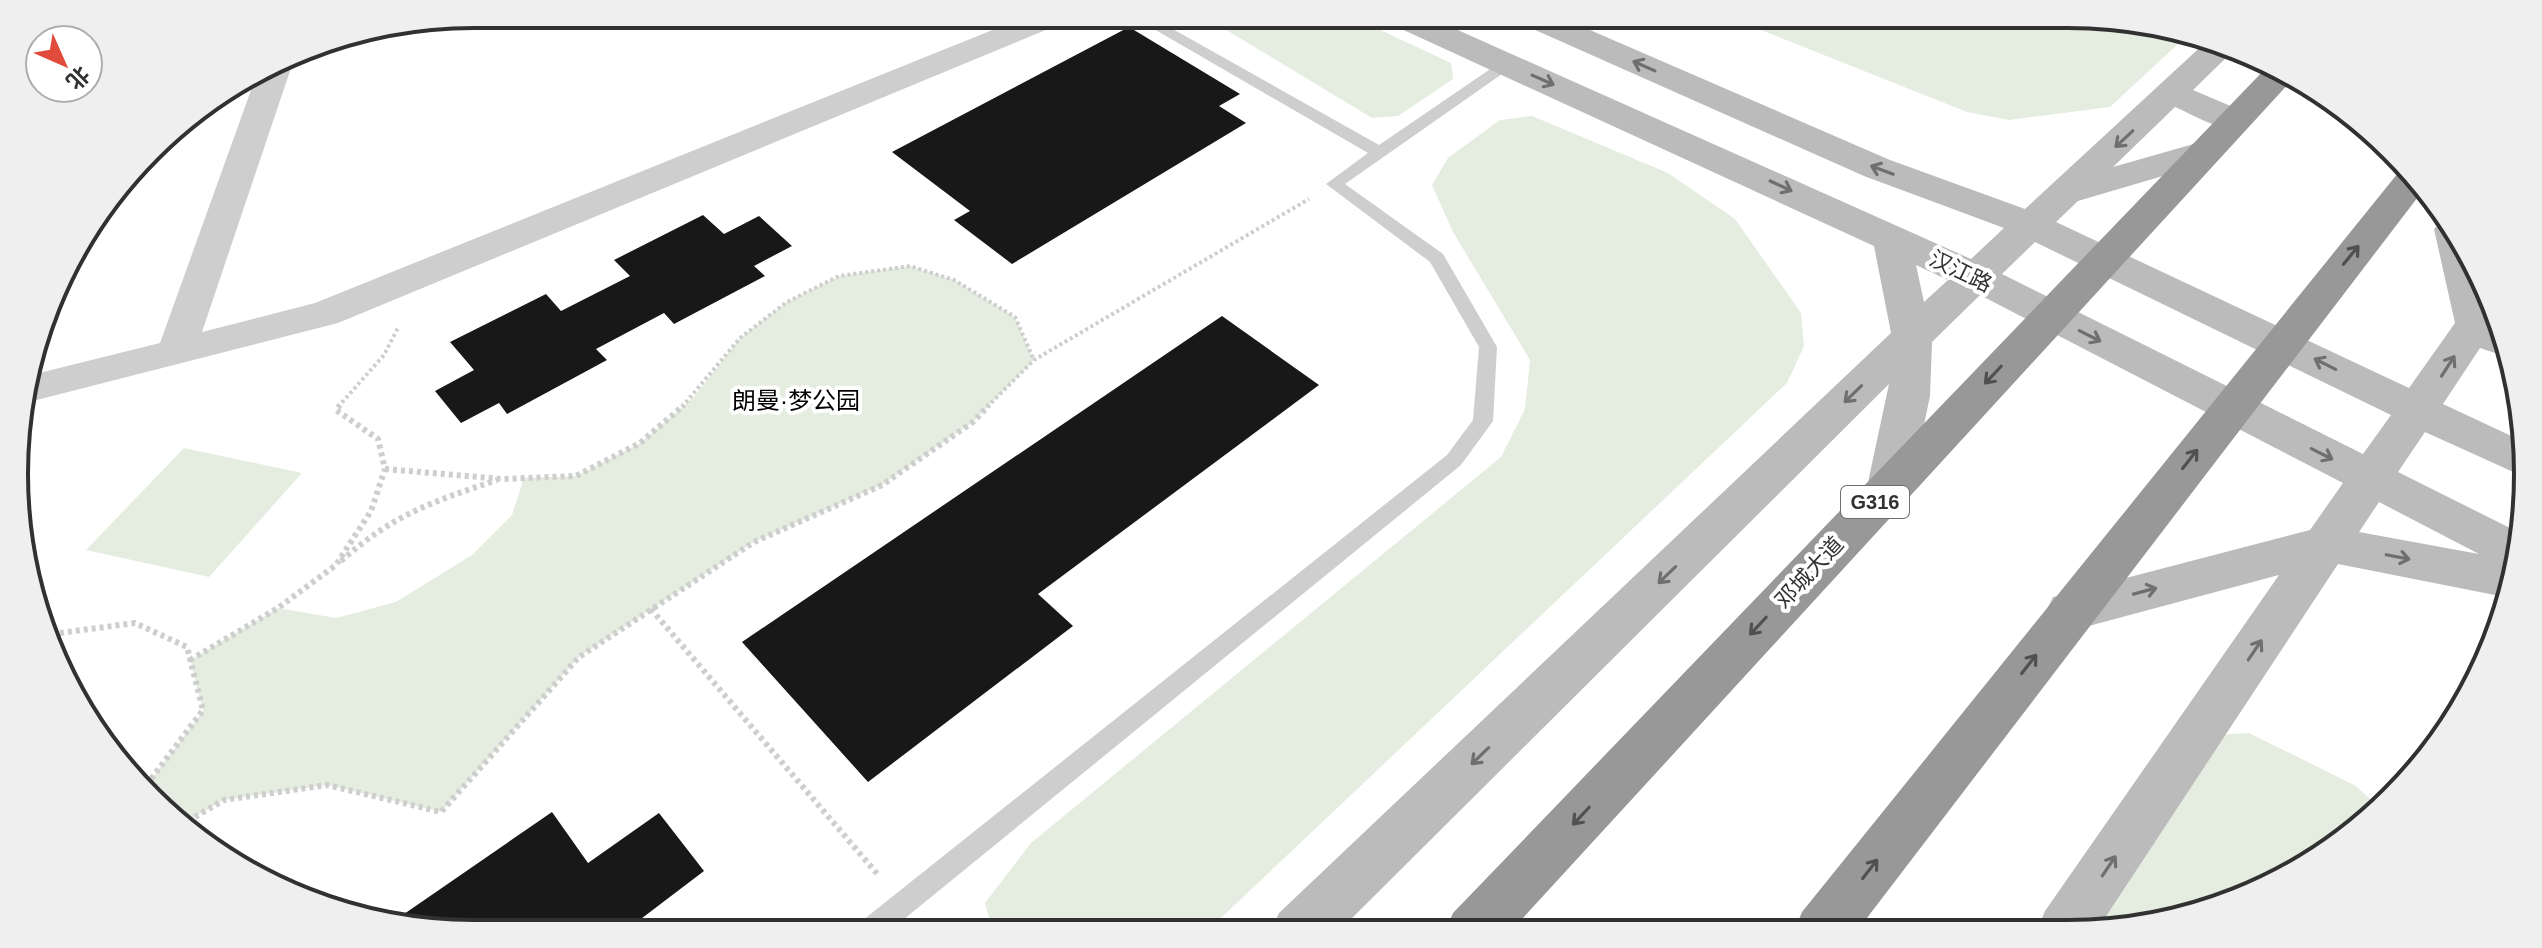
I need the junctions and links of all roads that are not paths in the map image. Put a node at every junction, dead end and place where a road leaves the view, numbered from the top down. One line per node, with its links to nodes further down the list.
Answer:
1 (1025, 28): 24 (street)
2 (1160, 28): 12 (lane)
3 (1426, 28): 6 (main road, 汉江路)
4 (1558, 28): 14 (main road, one-way to 4)
5 (2213, 53): 9 (main road)
6 (1507, 64): 12 (lane); 17 (main road, 汉江路, one-way to 17)
7 (272, 77): 24 (street)
8 (2274, 79): 10 (highway, 邓城大道 / G316)
9 (2173, 94): 10 (main road); 15 (main road, one-way to 15)
10 (2235, 120): 11 (highway, 邓城大道 / G316)
11 (2204, 152): 15 (main road); 18 (highway, 邓城大道 / G316)
12 (1380, 153): 35 (lane)
13 (2408, 185): 23 (highway, one-way to 13)
14 (1932, 188): 15 (main road); 16 (main road)
15 (2066, 192): 16 (main road)
16 (2031, 225): 18 (main road); 19 (main road)
17 (1891, 238): 19 (main road, 汉江路); 22 (main road)
18 (2102, 260): 20 (highway, 邓城大道 / G316); 23 (main road)
19 (1976, 277): 20 (main road, 汉江路); 22 (main road)
20 (2049, 315): 26 (main road, 汉江路, one-way to 26); 30 (highway, 邓城大道 / G316, one-way to 30)
21 (2488, 324): 27 (main road, one-way to 21)
22 (1912, 337): 30 (main road); 36 (main road, one-way to 36)
23 (2281, 342): 26 (highway); 27 (main road, one-way to 23)
24 (176, 352): 25 (street)
25 (37, 388)
26 (2230, 407): 29 (main road, 汉江路, one-way to 29); 34 (highway, one-way to 26)
27 (2419, 411): 28 (main road); 29 (main road)
28 (2513, 455)
29 (2371, 479): 31 (main road); 32 (main road, 汉江路)
30 (1889, 487): 37 (highway, 邓城大道 / G316, one-way to 37)
31 (2328, 544): 33 (main road, one-way to 33); 34 (main road, one-way to 31); 39 (main road, one-way to 31)
32 (2507, 547)
33 (2502, 577)
34 (2070, 611): 38 (highway, one-way to 34)
35 (883, 920)
36 (1311, 920)
37 (1484, 920)
38 (1831, 920)
39 (2072, 920)

